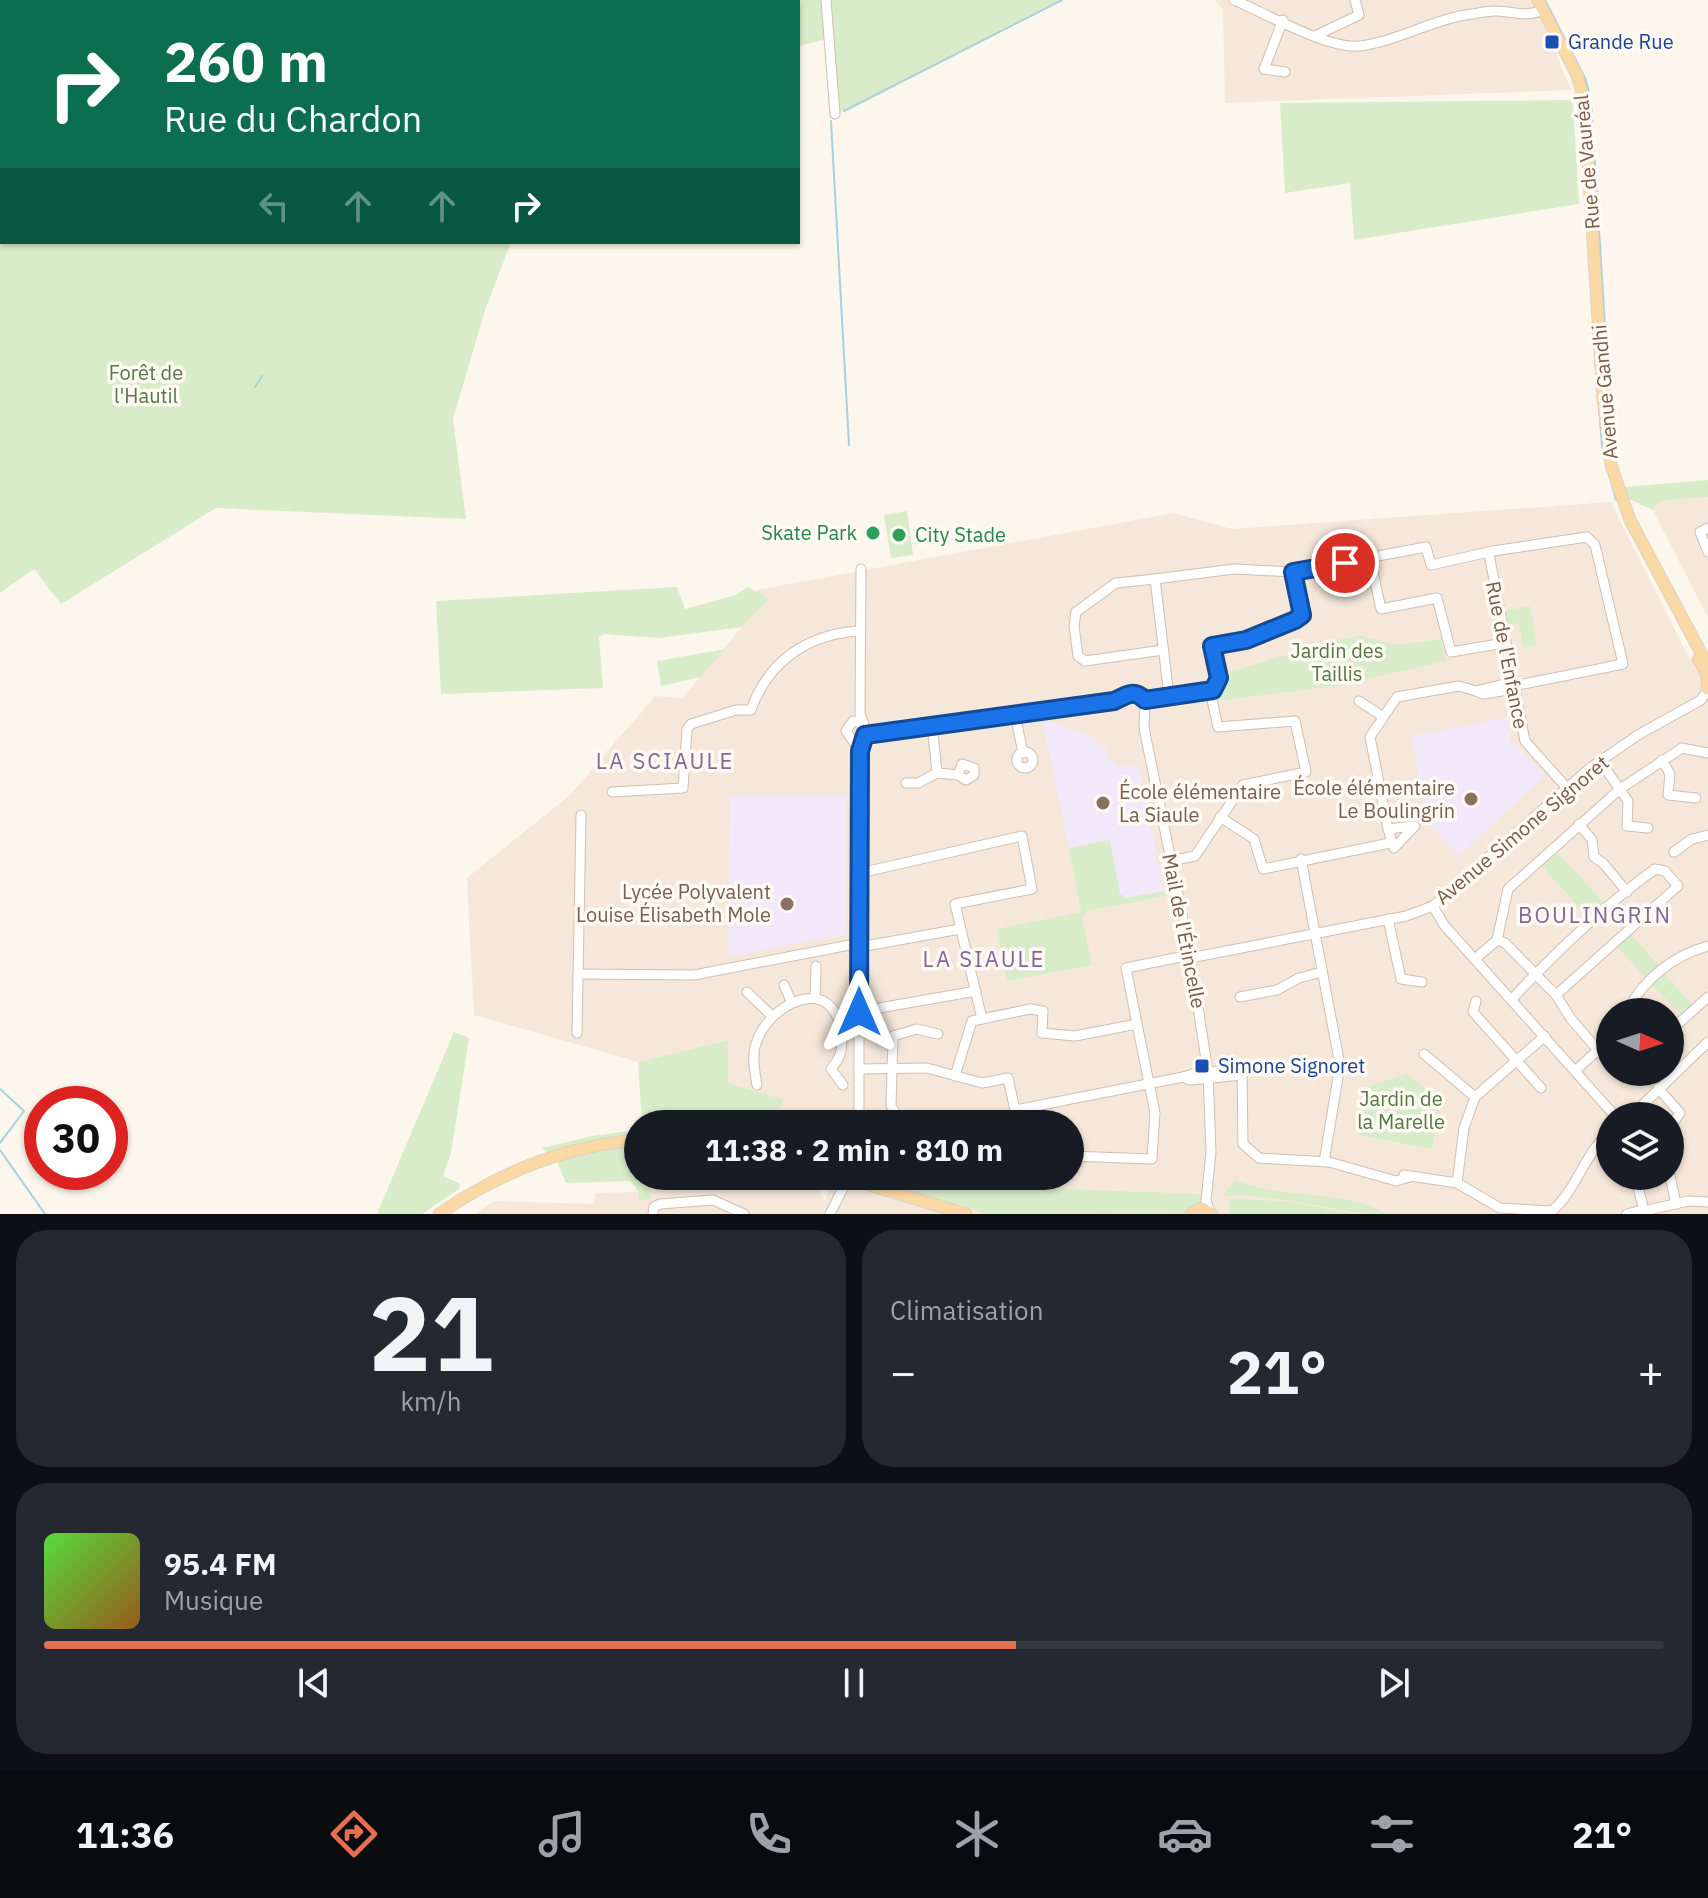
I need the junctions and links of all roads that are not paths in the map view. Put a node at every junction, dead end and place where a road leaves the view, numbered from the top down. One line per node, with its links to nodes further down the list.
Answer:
1 (826, 0): 8 (street)
2 (1234, 0): 5 (street)
3 (1355, 0): 6 (street)
4 (1540, 5): 6 (street); 9 (main road, Rue de Vauréal)
5 (1283, 20): 6 (street); 7 (street)
6 (1317, 35)
7 (1285, 72)
8 (835, 114)
9 (1596, 287): 17 (main road, Avenue Gandhi)
10 (1708, 528): 11 (street)
11 (1708, 552)
12 (1489, 554): 13 (street); 19 (street, Rue de l'Enfance); 22 (street)
13 (1370, 558): 15 (street); 19 (street)
14 (861, 569): 18 (street)
15 (1293, 572): 16 (street); 23 (street)
16 (1155, 579): 20 (street); 20 (street)
17 (1684, 625): 21 (main road, Avenue Gandhi); 24 (main road, Avenue Gandhi)
18 (859, 631): 31 (street); 43 (street)
19 (1504, 643): 22 (street, Rue de l'Enfance)
20 (1163, 650): 25 (street)
21 (1708, 666)
22 (1513, 685): 29 (street); 41 (street, Rue de l'Enfance)
23 (1210, 691): 25 (street); 46 (street)
24 (1706, 694): 37 (street, Avenue Simone Signoret)
25 (1169, 696): 26 (street)
26 (1145, 700): 28 (street); 54 (street, Mail de l'Étincelle)
27 (1359, 701): 29 (street)
28 (1015, 714): 30 (street); 34 (street)
29 (1382, 716): 49 (street)
30 (932, 724): 31 (street); 38 (street)
31 (862, 726): 32 (street); 32 (street); 33 (street)
32 (851, 739): 33 (street)
33 (860, 751): 55 (street)
34 (1023, 753)
35 (1708, 753): 36 (street)
36 (1662, 760): 42 (street); 44 (street)
37 (1600, 761): 41 (street, Avenue Simone Signoret); 42 (street)
38 (937, 773): 39 (street); 40 (street)
39 (958, 775)
40 (906, 783)
41 (1566, 787): 57 (street, Avenue Simone Signoret)
42 (1620, 789): 47 (street); 48 (street)
43 (612, 792)
44 (1696, 798)
45 (581, 815): 71 (street)
46 (1220, 817): 53 (street); 54 (street)
47 (1579, 824): 56 (street); 63 (street)
48 (1648, 828)
49 (1388, 829): 51 (street); 51 (street)
50 (1708, 835): 52 (street)
51 (1390, 843): 53 (street)
52 (1674, 852)
53 (1301, 859): 62 (street)
54 (1170, 861): 66 (street, Mail de l'Étincelle)
55 (860, 873): 61 (street); 64 (street)
56 (1627, 892): 70 (street); 76 (street)
57 (1442, 900): 58 (street, Avenue Simone Signoret); 60 (street)
58 (1429, 908): 59 (street, Avenue Simone Signoret); 60 (street)
59 (1388, 919): 62 (street, Avenue Simone Signoret); 72 (street)
60 (1442, 922): 67 (street)
61 (960, 929): 64 (street); 74 (street)
62 (1314, 933): 66 (street, Avenue Simone Signoret); 69 (street)
63 (1497, 940): 67 (street); 70 (street)
64 (860, 945): 71 (street); 97 (street)
65 (1708, 946): 80 (street)
66 (1190, 957): 88 (street, Avenue Simone Signoret); 100 (street, Mail de l'Étincelle)
67 (1475, 959): 81 (street)
68 (816, 966): 79 (street)
69 (1322, 972): 77 (street); 117 (street)
70 (1536, 973): 76 (street); 81 (street)
71 (578, 974): 89 (street)
72 (1422, 982)
73 (784, 985): 83 (street)
74 (976, 991): 84 (street); 87 (street)
75 (747, 992): 85 (street)
76 (1556, 995): 93 (street)
77 (1240, 997)
78 (1708, 997): 86 (street)
79 (815, 998): 83 (street); 104 (street)
80 (1635, 998)
81 (1512, 999): 91 (street)
82 (1476, 1001): 96 (street)
83 (792, 1003): 85 (street)
84 (868, 1010)
85 (772, 1016): 103 (street)
86 (1684, 1018)
87 (982, 1019): 88 (street); 101 (street)
88 (1137, 1024): 102 (street)
89 (577, 1033)
90 (938, 1034): 98 (street)
91 (1545, 1036): 96 (street); 99 (street)
92 (1708, 1042): 106 (street)
93 (1596, 1047)
94 (1424, 1054): 107 (street)
95 (1596, 1054): 99 (street)
96 (1517, 1062): 105 (street); 107 (street)
97 (859, 1069): 98 (street); 111 (street)
98 (892, 1069): 101 (street); 112 (street)
99 (1576, 1070): 108 (street)
100 (1208, 1075): 102 (street); 117 (street); 125 (street, Mail de l'Étincelle)
101 (955, 1076): 113 (street)
102 (1150, 1084): 113 (street); 116 (street)
103 (757, 1085)
104 (843, 1085)
105 (1541, 1088)
106 (1658, 1088): 109 (street); 110 (street)
107 (1475, 1097): 118 (street)
108 (1604, 1102)
109 (1642, 1102)
110 (1670, 1102)
111 (859, 1110)
112 (893, 1110)
113 (1015, 1110)
114 (624, 1142): 127 (main road)
115 (1596, 1146): 118 (street)
116 (1084, 1157)
117 (1324, 1162): 118 (street)
118 (1457, 1183)
119 (840, 1190): 130 (street)
120 (888, 1190): 131 (main road)
121 (1639, 1190): 126 (street)
122 (1673, 1190): 124 (street)
123 (1708, 1202): 124 (street)
124 (1676, 1204): 126 (street)
125 (1204, 1210)
126 (1645, 1212): 132 (street)
127 (439, 1214)
128 (653, 1214): 129 (street)
129 (744, 1214)
130 (830, 1214)
131 (966, 1214)
132 (1627, 1214)

